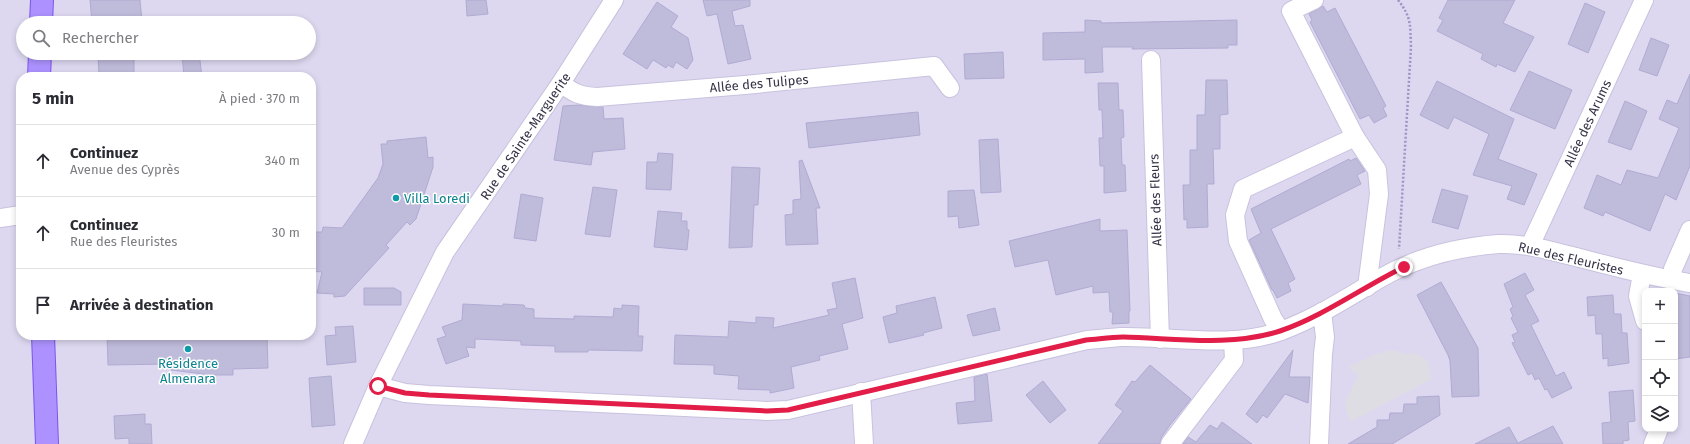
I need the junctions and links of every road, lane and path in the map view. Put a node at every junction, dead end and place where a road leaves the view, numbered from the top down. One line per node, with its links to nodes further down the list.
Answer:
1 (42, 0): 6 (main road)
2 (614, 0): 10 (street, Rue de Sainte-Marguerite)
3 (1314, 0): 12 (street)
4 (1398, 0): 17 (path)
5 (1644, 0): 16 (street, Allée des Arums)
6 (41, 16)
7 (40, 60): 9 (main road)
8 (1151, 60): 25 (street, Allée des Fleurs)
9 (39, 72)
10 (561, 84): 11 (street, Allée des Tulipes); 28 (street, Rue de Sainte-Marguerite)
11 (950, 88)
12 (1355, 137): 21 (street); 24 (street)
13 (16, 216): 14 (street)
14 (0, 218)
15 (1690, 230): 19 (street)
16 (1530, 246): 18 (street, Rue des Fleuristes); 21 (street, Rue des Fleuristes)
17 (1399, 254)
18 (1642, 274): 19 (street, Rue des Fleuristes); 22 (street)
19 (1672, 280): 20 (street, Rue des Fleuristes)
20 (1690, 282)
21 (1368, 287): 23 (street, Rue des Fleuristes)
22 (1642, 310)
23 (1322, 312): 24 (street, Rue des Fleuristes); 35 (street)
24 (1281, 331): 27 (street, Rue des Fleuristes)
25 (1160, 339): 27 (street, Rue des Fleuristes); 29 (street, Rue des Fleuristes)
26 (43, 340): 31 (main road)
27 (1233, 340): 34 (street)
28 (378, 386): 29 (street, Rue des Fleuristes); 32 (street, Rue de Sainte-Marguerite)
29 (861, 392): 33 (street)
30 (1657, 432): 36 (street)
31 (47, 444)
32 (352, 444)
33 (864, 444)
34 (1170, 444)
35 (1318, 444)
36 (1653, 444)

